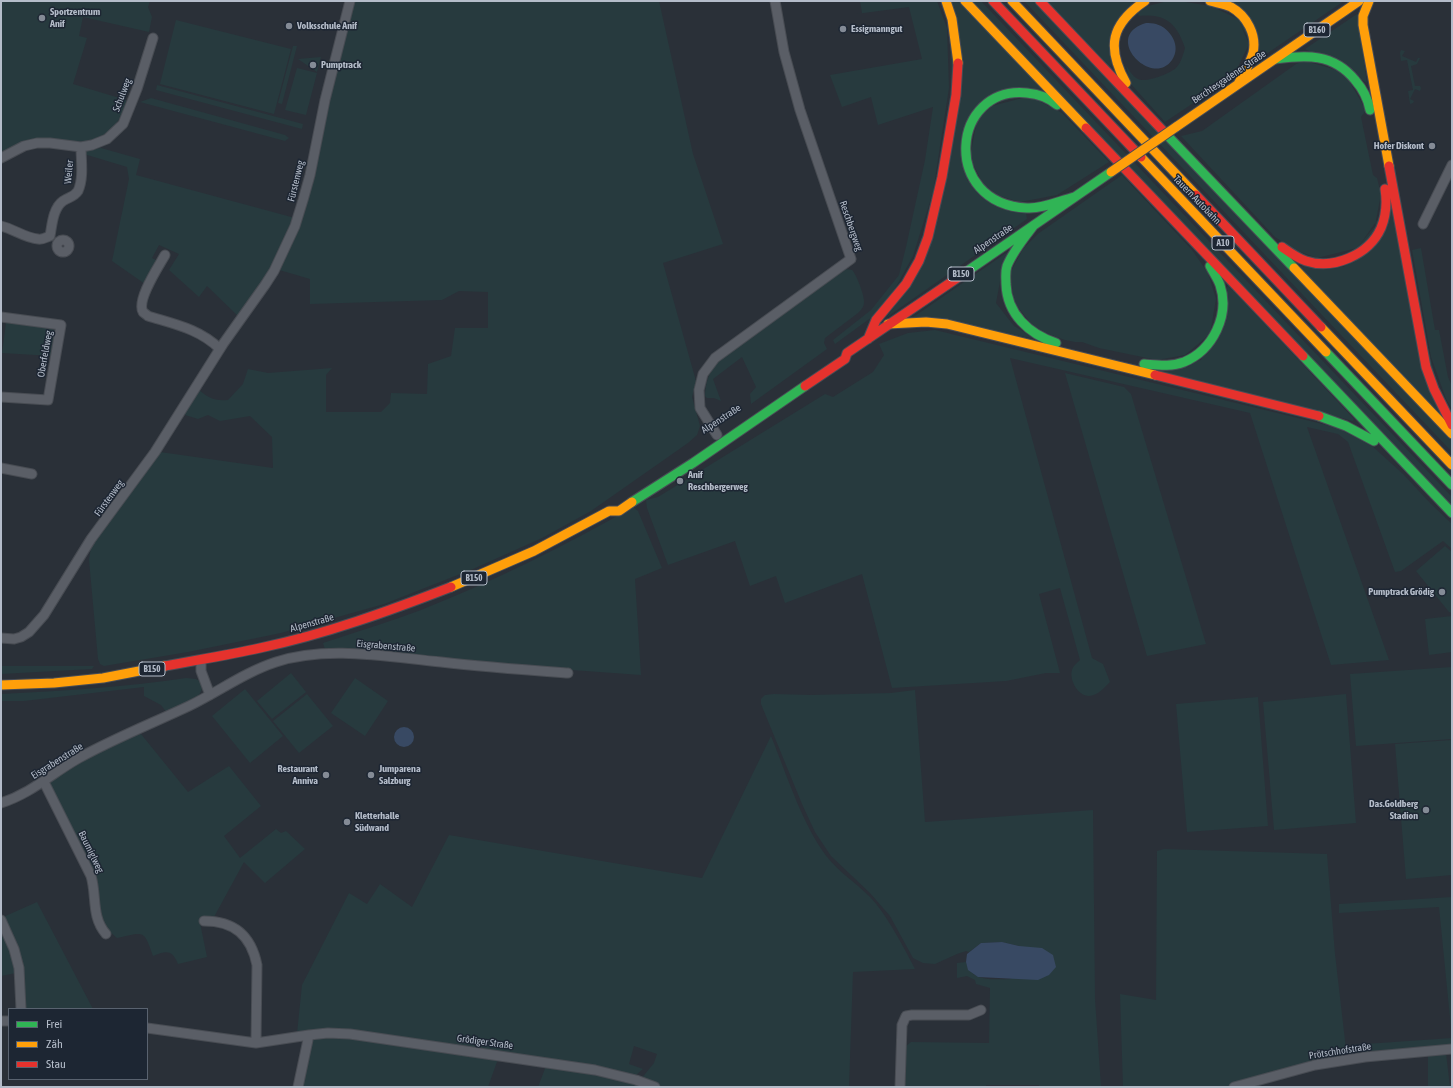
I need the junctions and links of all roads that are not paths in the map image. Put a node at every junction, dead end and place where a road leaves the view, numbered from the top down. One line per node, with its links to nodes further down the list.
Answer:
1 (350, 1): 34 (street, Fürstenweg)
2 (775, 1): 40 (street, Reschbergweg)
3 (946, 1): 33 (main road)
4 (965, 1): 16 (main road)
5 (993, 1): 45 (main road, Tauern Autobahn / A10)
6 (1012, 1): 42 (main road, Tauern Autobahn / A10)
7 (1040, 1): 15 (main road)
8 (1145, 1): 15 (main road)
9 (1210, 1): 14 (main road)
10 (1359, 1): 13 (main road, Berchtesgadener Straße / B160)
11 (1369, 1): 38 (main road)
12 (153, 38): 17 (street, Schulweg)
13 (1275, 59): 14 (main road, Berchtesgadener Straße / B160); 26 (main road)
14 (1238, 84): 18 (main road, Berchtesgadener Straße / B160, bridge)
15 (1137, 103): 26 (main road)
16 (1077, 118): 22 (main road); 28 (main road)
17 (81, 147): 19 (street, Schulweg); 27 (street, Weiler)
18 (1144, 149): 21 (main road, Berchtesgadener Straße / B150, bridge)
19 (1, 158)
20 (1452, 165): 23 (street)
21 (1111, 172): 22 (main road, Alpenstraße / B150)
22 (1074, 197): 24 (main road, Alpenstraße / B150)
23 (1423, 224)
24 (1034, 225): 28 (main road); 32 (main road, Alpenstraße / B150)
25 (1, 226): 27 (street)
26 (1254, 226): 39 (main road)
27 (50, 236): 29 (street)
28 (1189, 237): 41 (main road)
29 (59, 243)
30 (165, 255): 34 (street)
31 (1, 317): 36 (street, Oberfeldweg)
32 (888, 324): 33 (main road, Alpenstraße / B150); 41 (main road)
33 (868, 339): 35 (main road, Alpenstraße / B150)
34 (220, 349): 47 (street, Fürstenweg)
35 (847, 352): 37 (main road, Alpenstraße / B150); 48 (main road, Alpenstraße / B150)
36 (1, 397)
37 (734, 424)
38 (1452, 425)
39 (1452, 434)
40 (717, 435)
41 (1395, 454): 46 (main road)
42 (1452, 465)
43 (1, 468): 44 (street)
44 (32, 474)
45 (1452, 485)
46 (1452, 513)
47 (1, 638)
48 (201, 661): 50 (main road, Alpenstraße / B150); 51 (street)
49 (568, 673): 51 (street, Eisgrabenstraße)
50 (1, 685)
51 (210, 695): 52 (street, Eisgrabenstraße)
52 (44, 782): 53 (street, Eisgrabenstraße); 56 (street, Baumiglweg)
53 (1, 803)
54 (1, 920): 57 (street)
55 (204, 921): 61 (street)
56 (106, 934)
57 (21, 1008)
58 (981, 1010): 65 (street)
59 (148, 1028): 61 (street, Grödiger Straße)
60 (309, 1035): 61 (street, Grödiger Straße); 63 (street); 64 (street, Grödiger Straße)
61 (256, 1044)
62 (1452, 1049): 66 (street, Prötschhofstraße)
63 (298, 1087)
64 (655, 1087)
65 (900, 1087)
66 (1234, 1087)

